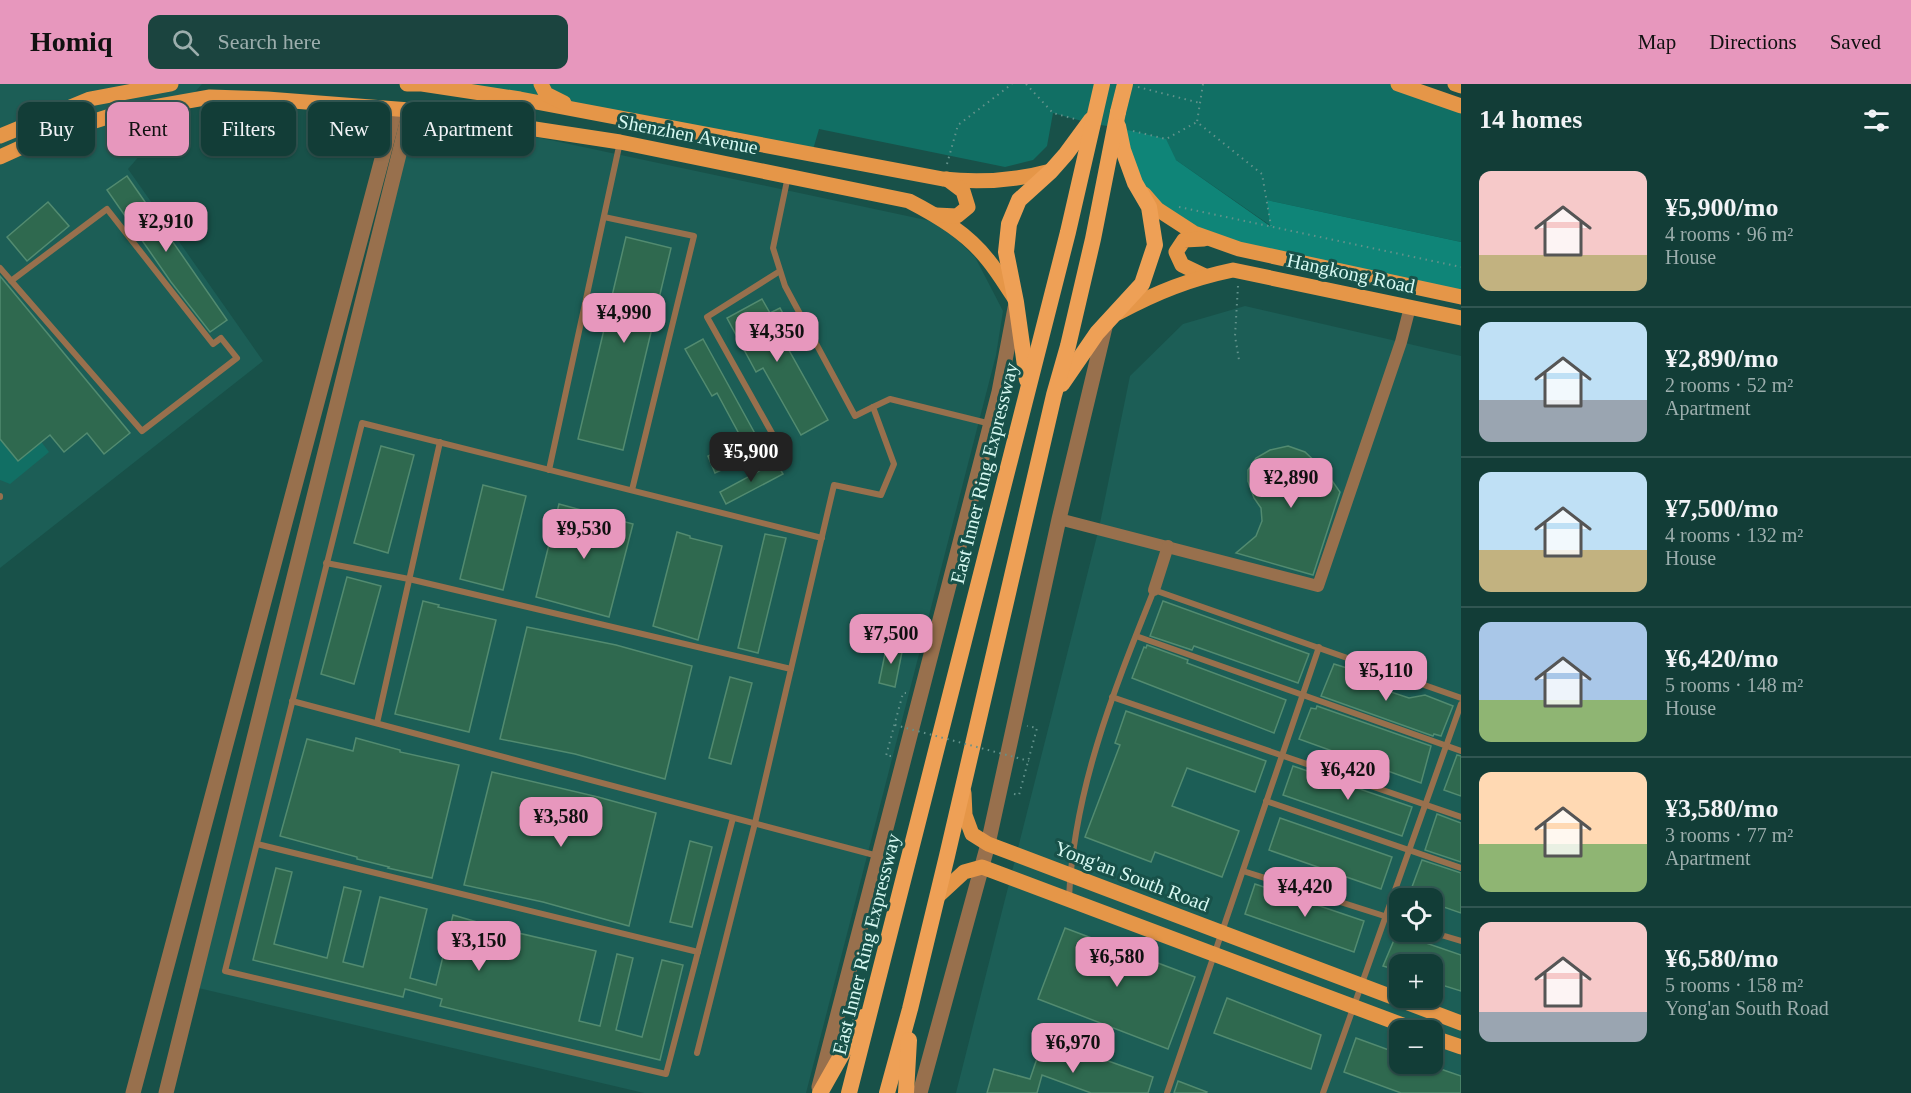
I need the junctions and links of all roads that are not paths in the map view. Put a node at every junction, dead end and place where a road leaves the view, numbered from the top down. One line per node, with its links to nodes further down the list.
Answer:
1 (171, 84): 18 (main road)
2 (407, 84): 3 (main road, Shenzhen Avenue); 10 (main road)
3 (422, 84): 11 (main road); 14 (main road, Shenzhen Avenue)
4 (541, 84): 14 (main road)
5 (1102, 84): 15 (highway, East Inner Ring Expressway)
6 (1398, 84): 12 (main road)
7 (1455, 84): 9 (main road)
8 (1130, 85): 16 (highway, bridge)
9 (1461, 86)
10 (404, 102)
11 (408, 102)
12 (1461, 106)
13 (402, 110): 20 (main road, Shenzhen Avenue); 95 (street); 96 (street)
14 (580, 111): 23 (main road, Shenzhen Avenue)
15 (1094, 115): 21 (highway); 37 (highway, East Inner Ring Expressway)
16 (1118, 120): 24 (highway); 38 (highway)
17 (534, 129): 19 (main road, Shenzhen Avenue)
18 (0, 136)
19 (620, 142): 22 (main road, Shenzhen Avenue); 26 (lane)
20 (0, 157)
21 (1051, 171): 23 (main road, Shenzhen Avenue); 33 (highway)
22 (788, 176): 25 (main road, Shenzhen Avenue); 29 (lane)
23 (945, 179): 25 (main road)
24 (1135, 183): 27 (main road, Hangkong Road); 36 (highway)
25 (936, 215): 33 (main road, Shenzhen Avenue)
26 (604, 217): 43 (lane); 44 (lane)
27 (1210, 239): 30 (main road); 32 (main road, Hangkong Road)
28 (0, 268): 31 (lane)
29 (780, 271): 39 (lane); 42 (lane)
30 (1205, 276): 34 (main road, Hangkong Road); 36 (main road)
31 (11, 281): 31 (lane)
32 (1461, 297)
33 (1016, 302): 37 (highway); 40 (street)
34 (1410, 307): 35 (main road, Hangkong Road); 47 (street)
35 (1461, 318)
36 (1111, 319): 38 (highway); 45 (street)
37 (1027, 386): 87 (highway, East Inner Ring Expressway)
38 (1054, 395): 63 (highway)
39 (873, 407): 40 (lane); 46 (lane)
40 (991, 424): 72 (street)
41 (440, 442): 43 (lane); 48 (lane); 49 (lane)
42 (782, 451)
43 (549, 470): 44 (lane)
44 (632, 490): 46 (lane)
45 (1059, 519): 47 (street); 70 (street)
46 (822, 538): 53 (lane)
47 (1168, 546): 50 (street)
48 (326, 563): 49 (lane); 57 (lane)
49 (410, 579): 53 (lane); 59 (lane)
50 (1154, 590): 51 (lane); 52 (lane)
51 (1136, 636): 54 (lane); 55 (lane)
52 (1318, 647): 54 (lane); 56 (lane)
53 (791, 669): 68 (lane)
54 (1303, 695): 60 (lane); 62 (lane)
55 (1112, 697): 62 (lane); 76 (lane)
56 (1461, 698)
57 (292, 701): 59 (lane); 69 (lane)
58 (1461, 704): 60 (lane)
59 (377, 723): 67 (lane)
60 (1446, 746): 61 (lane); 65 (lane)
61 (1461, 751)
62 (1282, 756): 64 (lane); 65 (lane)
63 (963, 785): 70 (main road, Yong'an South Road); 77 (highway)
64 (1266, 801): 71 (lane); 75 (lane)
65 (1425, 805): 66 (lane); 71 (lane)
66 (1461, 817)
67 (733, 818): 68 (lane); 84 (lane)
68 (755, 823): 72 (lane); 94 (lane)
69 (257, 844): 84 (lane); 84 (lane)
70 (988, 844): 73 (street); 76 (main road, Yong'an South Road)
71 (1409, 850): 74 (lane); 79 (lane)
72 (879, 856): 97 (street)
73 (982, 867): 77 (main road); 78 (main road); 101 (street)
74 (1461, 868)
75 (1243, 871): 79 (lane); 81 (lane)
76 (1070, 875): 78 (lane); 81 (main road, Yong'an South Road)
77 (938, 896): 89 (highway)
78 (1068, 900): 85 (main road)
79 (1386, 917): 80 (lane); 86 (lane)
80 (1389, 918)
81 (1222, 933): 85 (lane); 86 (main road, Yong'an South Road)
82 (1443, 936): 83 (lane)
83 (1461, 941)
84 (698, 952)
85 (1215, 955): 88 (main road); 102 (lane)
86 (1362, 986): 88 (lane); 91 (main road, Yong'an South Road)
87 (875, 995): 97 (highway); 98 (highway, East Inner Ring Expressway)
88 (1354, 1007): 90 (main road); 103 (lane)
89 (910, 1009): 99 (highway); 100 (highway)
90 (1389, 1020)
91 (1461, 1023)
92 (1443, 1040): 93 (main road)
93 (1461, 1047)
94 (697, 1053)
95 (133, 1093)
96 (166, 1093)
97 (819, 1093)
98 (849, 1093)
99 (887, 1093)
100 (906, 1093)
101 (920, 1093)
102 (1167, 1093)
103 (1323, 1093)

